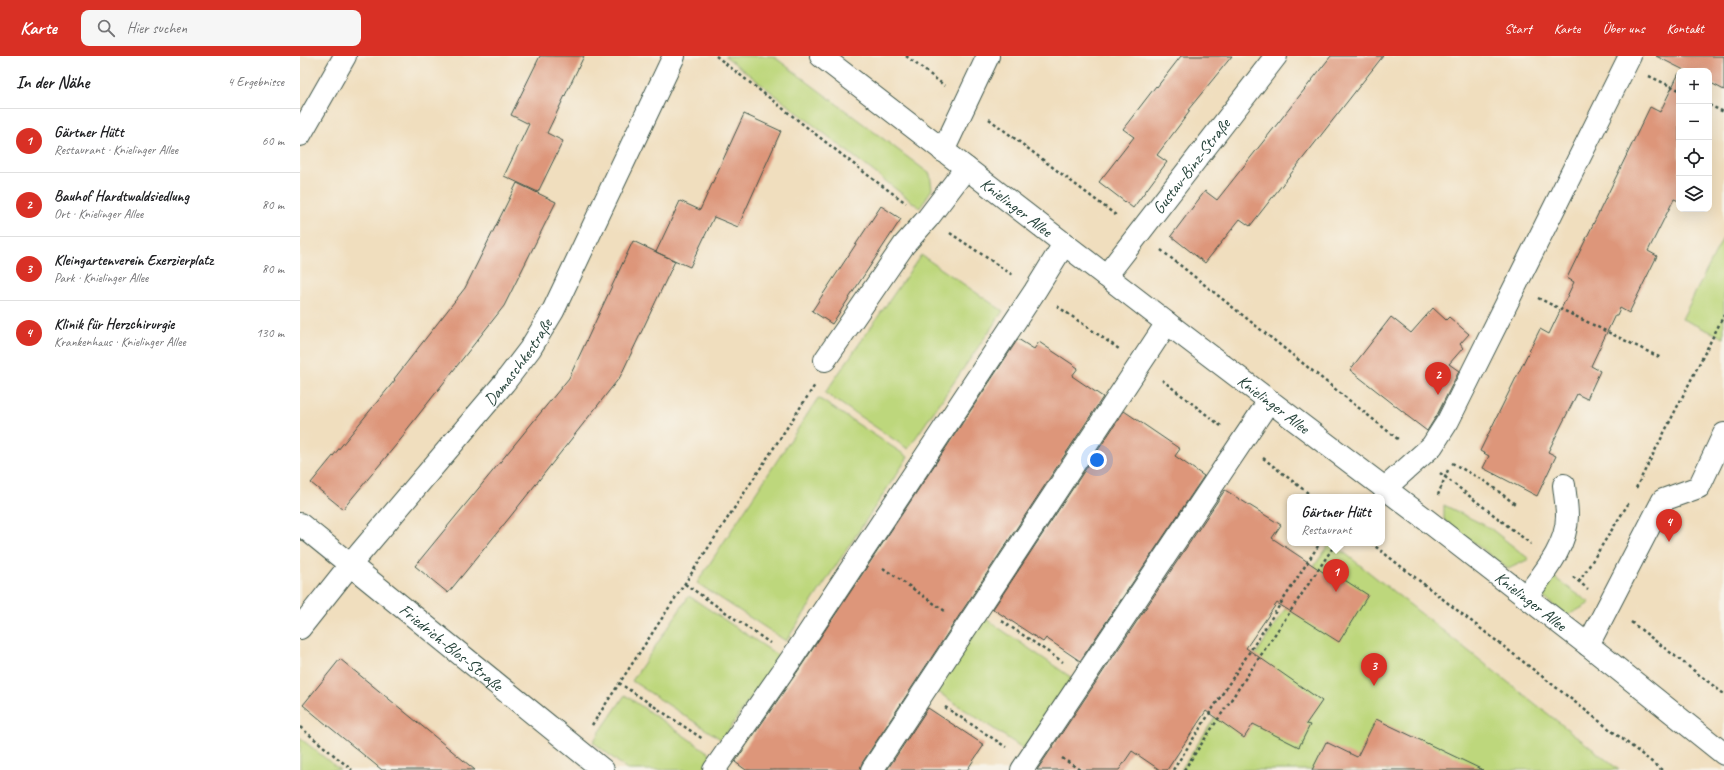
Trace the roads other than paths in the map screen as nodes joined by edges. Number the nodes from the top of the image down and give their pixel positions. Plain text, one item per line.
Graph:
1 (345, 56) edge
2 (674, 56) edge
3 (820, 56) edge
4 (988, 56) edge
5 (1276, 56) edge
6 (1630, 56) edge
7 (300, 135) edge
8 (943, 150) junction
9 (966, 168) junction
10 (1064, 244) junction
11 (1106, 276) junction
12 (1167, 323) junction
13 (825, 360) road end
14 (1269, 401) junction
15 (1724, 434) edge
16 (1564, 485) dead end
17 (1384, 489) junction
18 (300, 524) edge
19 (350, 565) junction
20 (1526, 597) junction
21 (300, 628) edge
22 (1588, 645) junction
23 (1724, 754) edge
24 (719, 762) edge
25 (1025, 765) edge
26 (603, 770) edge
27 (872, 770) edge

1 - 7 street
2 - 19 street, Damaschkestraße
3 - 8 street, Knielinger Allee
4 - 8 street
5 - 11 street, Gustav-Binz-Straße
6 - 17 street
8 - 9 street, Knielinger Allee
9 - 10 street, Knielinger Allee
9 - 13 street
10 - 11 street, Knielinger Allee
10 - 24 street
11 - 12 street, Knielinger Allee
12 - 14 street, Knielinger Allee
12 - 27 street
14 - 17 street, Knielinger Allee
14 - 25 street
15 - 22 street
16 - 20 street
17 - 20 street, Knielinger Allee
18 - 19 street, Friedrich-Blos-Straße
19 - 21 street, Damaschkestraße
19 - 26 street, Friedrich-Blos-Straße
20 - 22 street, Knielinger Allee
22 - 23 street, Knielinger Allee

